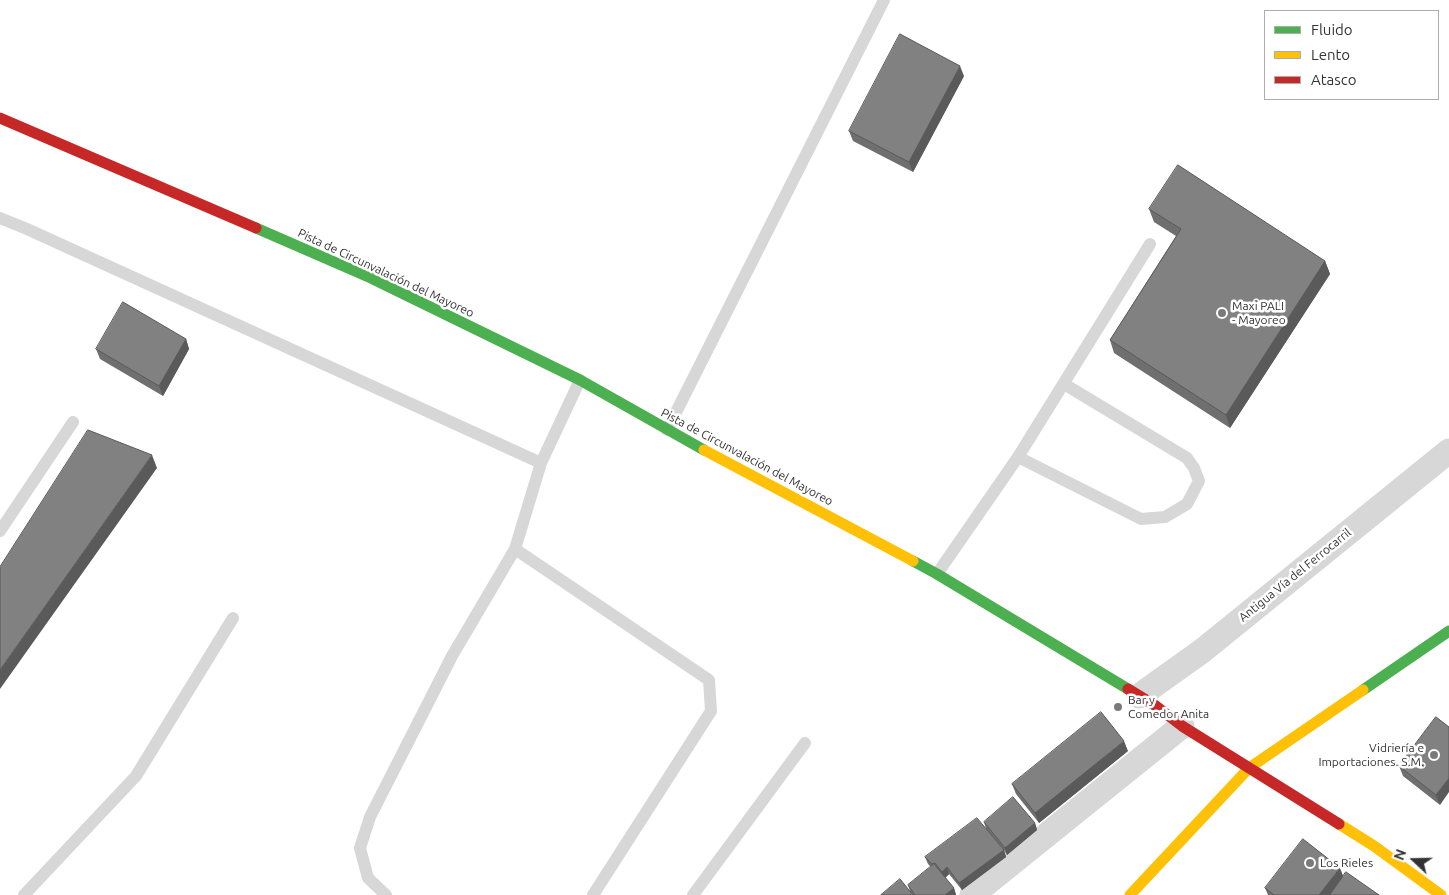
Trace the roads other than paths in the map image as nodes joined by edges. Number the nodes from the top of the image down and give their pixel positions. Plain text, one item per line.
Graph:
1 (884, 0) edge
2 (0, 118) edge
3 (0, 218) edge
4 (1150, 244) dead end
5 (580, 380) junction
6 (1064, 384) junction
7 (73, 422) dead end
8 (667, 430) junction
9 (1449, 451) edge
10 (1018, 457) junction
11 (541, 463) junction
12 (0, 531) edge
13 (515, 549) junction
14 (937, 574) junction
15 (233, 618) dead end
16 (1449, 631) edge
17 (1139, 696) junction
18 (1182, 726) junction
19 (805, 743) dead end
20 (1249, 768) junction
21 (1426, 891) edge
22 (24, 895) edge
23 (386, 895) edge
24 (593, 895) edge
25 (693, 895) edge
26 (972, 895) edge
27 (1130, 895) edge

1 - 8 lane
2 - 5 main road, Pista de Circunvalación del Mayoreo
3 - 11 lane
4 - 6 lane
5 - 8 main road, Pista de Circunvalación del Mayoreo
5 - 11 lane
6 - 10 lane
6 - 10 lane
7 - 12 lane
8 - 14 main road, Pista de Circunvalación del Mayoreo
9 - 17 street, Antigua Vía del Ferrocarril
10 - 14 lane
11 - 13 lane
13 - 23 lane
13 - 24 lane
14 - 17 main road, Pista de Circunvalación del Mayoreo
15 - 22 lane
16 - 20 main road
17 - 18 main road, Pista de Circunvalación del Mayoreo
18 - 20 main road, Pista de Circunvalación del Mayoreo
18 - 26 street
19 - 25 lane
20 - 21 main road, Pista de Circunvalación del Mayoreo
20 - 27 main road

